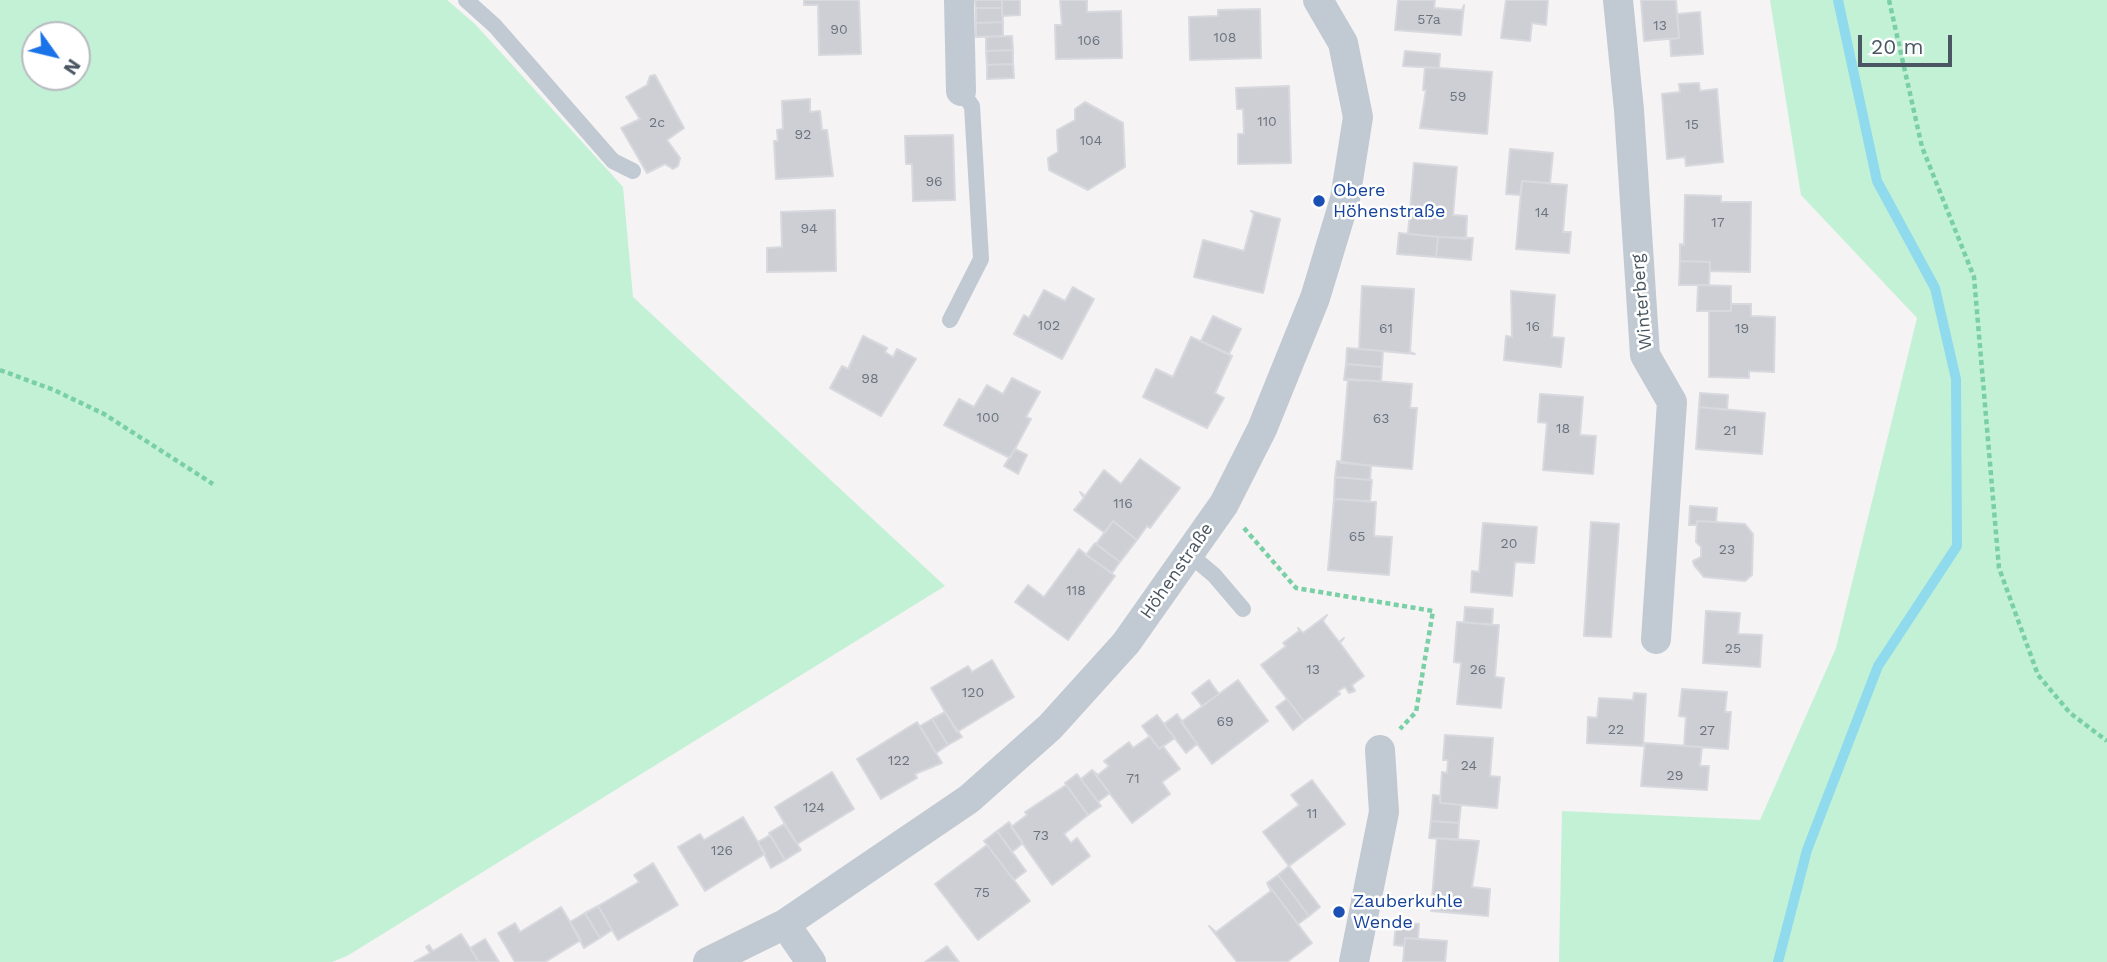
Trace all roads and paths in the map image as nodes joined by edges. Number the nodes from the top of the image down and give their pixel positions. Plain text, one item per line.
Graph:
1 (466, 0) edge
2 (959, 0) edge
3 (1318, 0) edge
4 (1618, 0) edge
5 (1889, 0) edge
6 (961, 91) joint
7 (633, 171) dead end
8 (950, 320) dead end
9 (0, 370) edge
10 (213, 484) dead end
11 (1224, 504) junction
12 (1190, 555) junction
13 (1242, 609) dead end
14 (1656, 639) dead end
15 (2107, 741) edge
16 (1380, 750) joint
17 (785, 924) junction
18 (708, 962) edge
19 (811, 962) edge
20 (1354, 962) edge

1 - 7 lane
2 - 6 street
3 - 11 street, Höhenstraße
4 - 14 street, Winterberg
5 - 15 path
6 - 8 lane
9 - 10 path
11 - 12 street, Höhenstraße
11 - 16 path
12 - 13 lane
12 - 17 street, Höhenstraße
16 - 20 street
17 - 18 street, Höhenstraße
17 - 19 street

